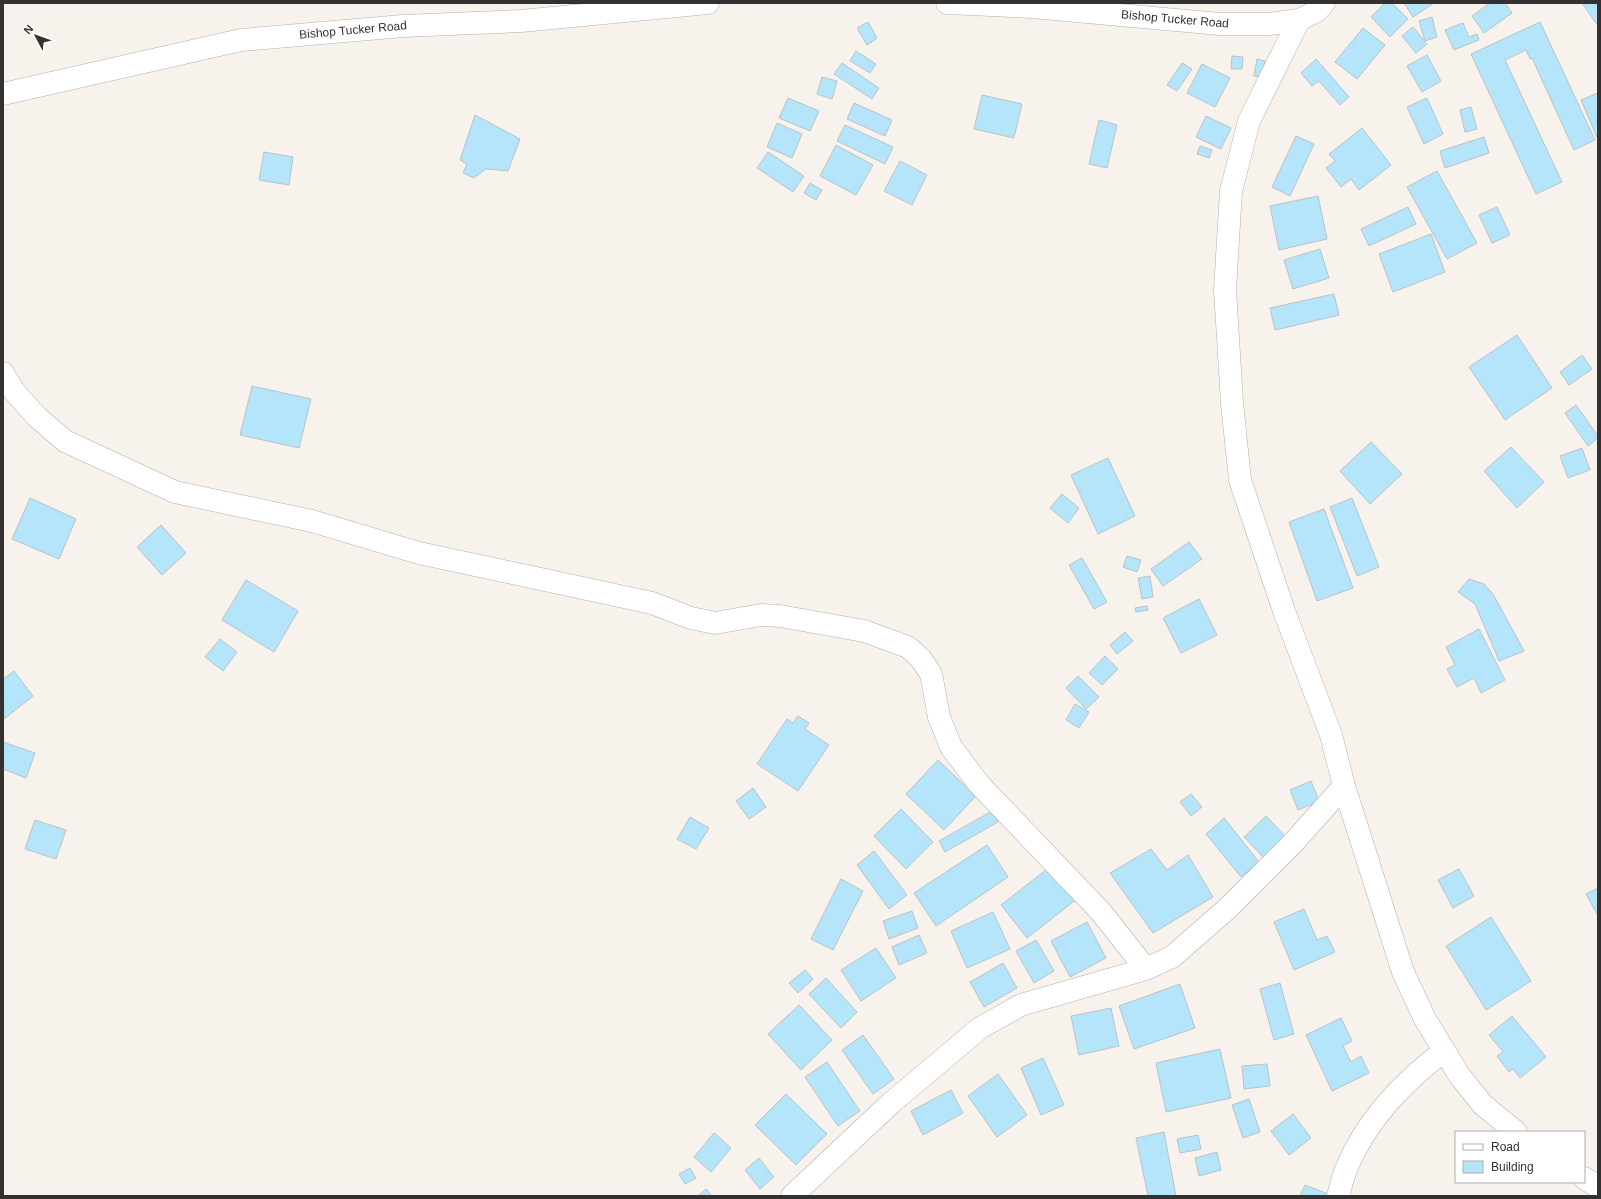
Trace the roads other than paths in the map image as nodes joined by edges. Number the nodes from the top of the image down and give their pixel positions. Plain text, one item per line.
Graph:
1 (708, 3) edge
2 (947, 3) edge
3 (1324, 3) edge
4 (1032, 5) edge
5 (1299, 20) junction
6 (3, 94) edge
7 (3, 373) edge
8 (1344, 786) junction
9 (1146, 969) junction
10 (1444, 1051) junction
11 (1515, 1131) edge
12 (1585, 1179) edge
13 (1598, 1187) edge
14 (792, 1196) edge
15 (1338, 1196) edge

1 - 6 street, Bishop Tucker Road
2 - 4 street, Bishop Tucker Road
3 - 5 street, Bishop Tucker Road
4 - 5 street, Bishop Tucker Road
5 - 8 street
7 - 9 street
8 - 9 street
8 - 10 street
9 - 14 street
10 - 11 street
10 - 15 street
12 - 13 street

